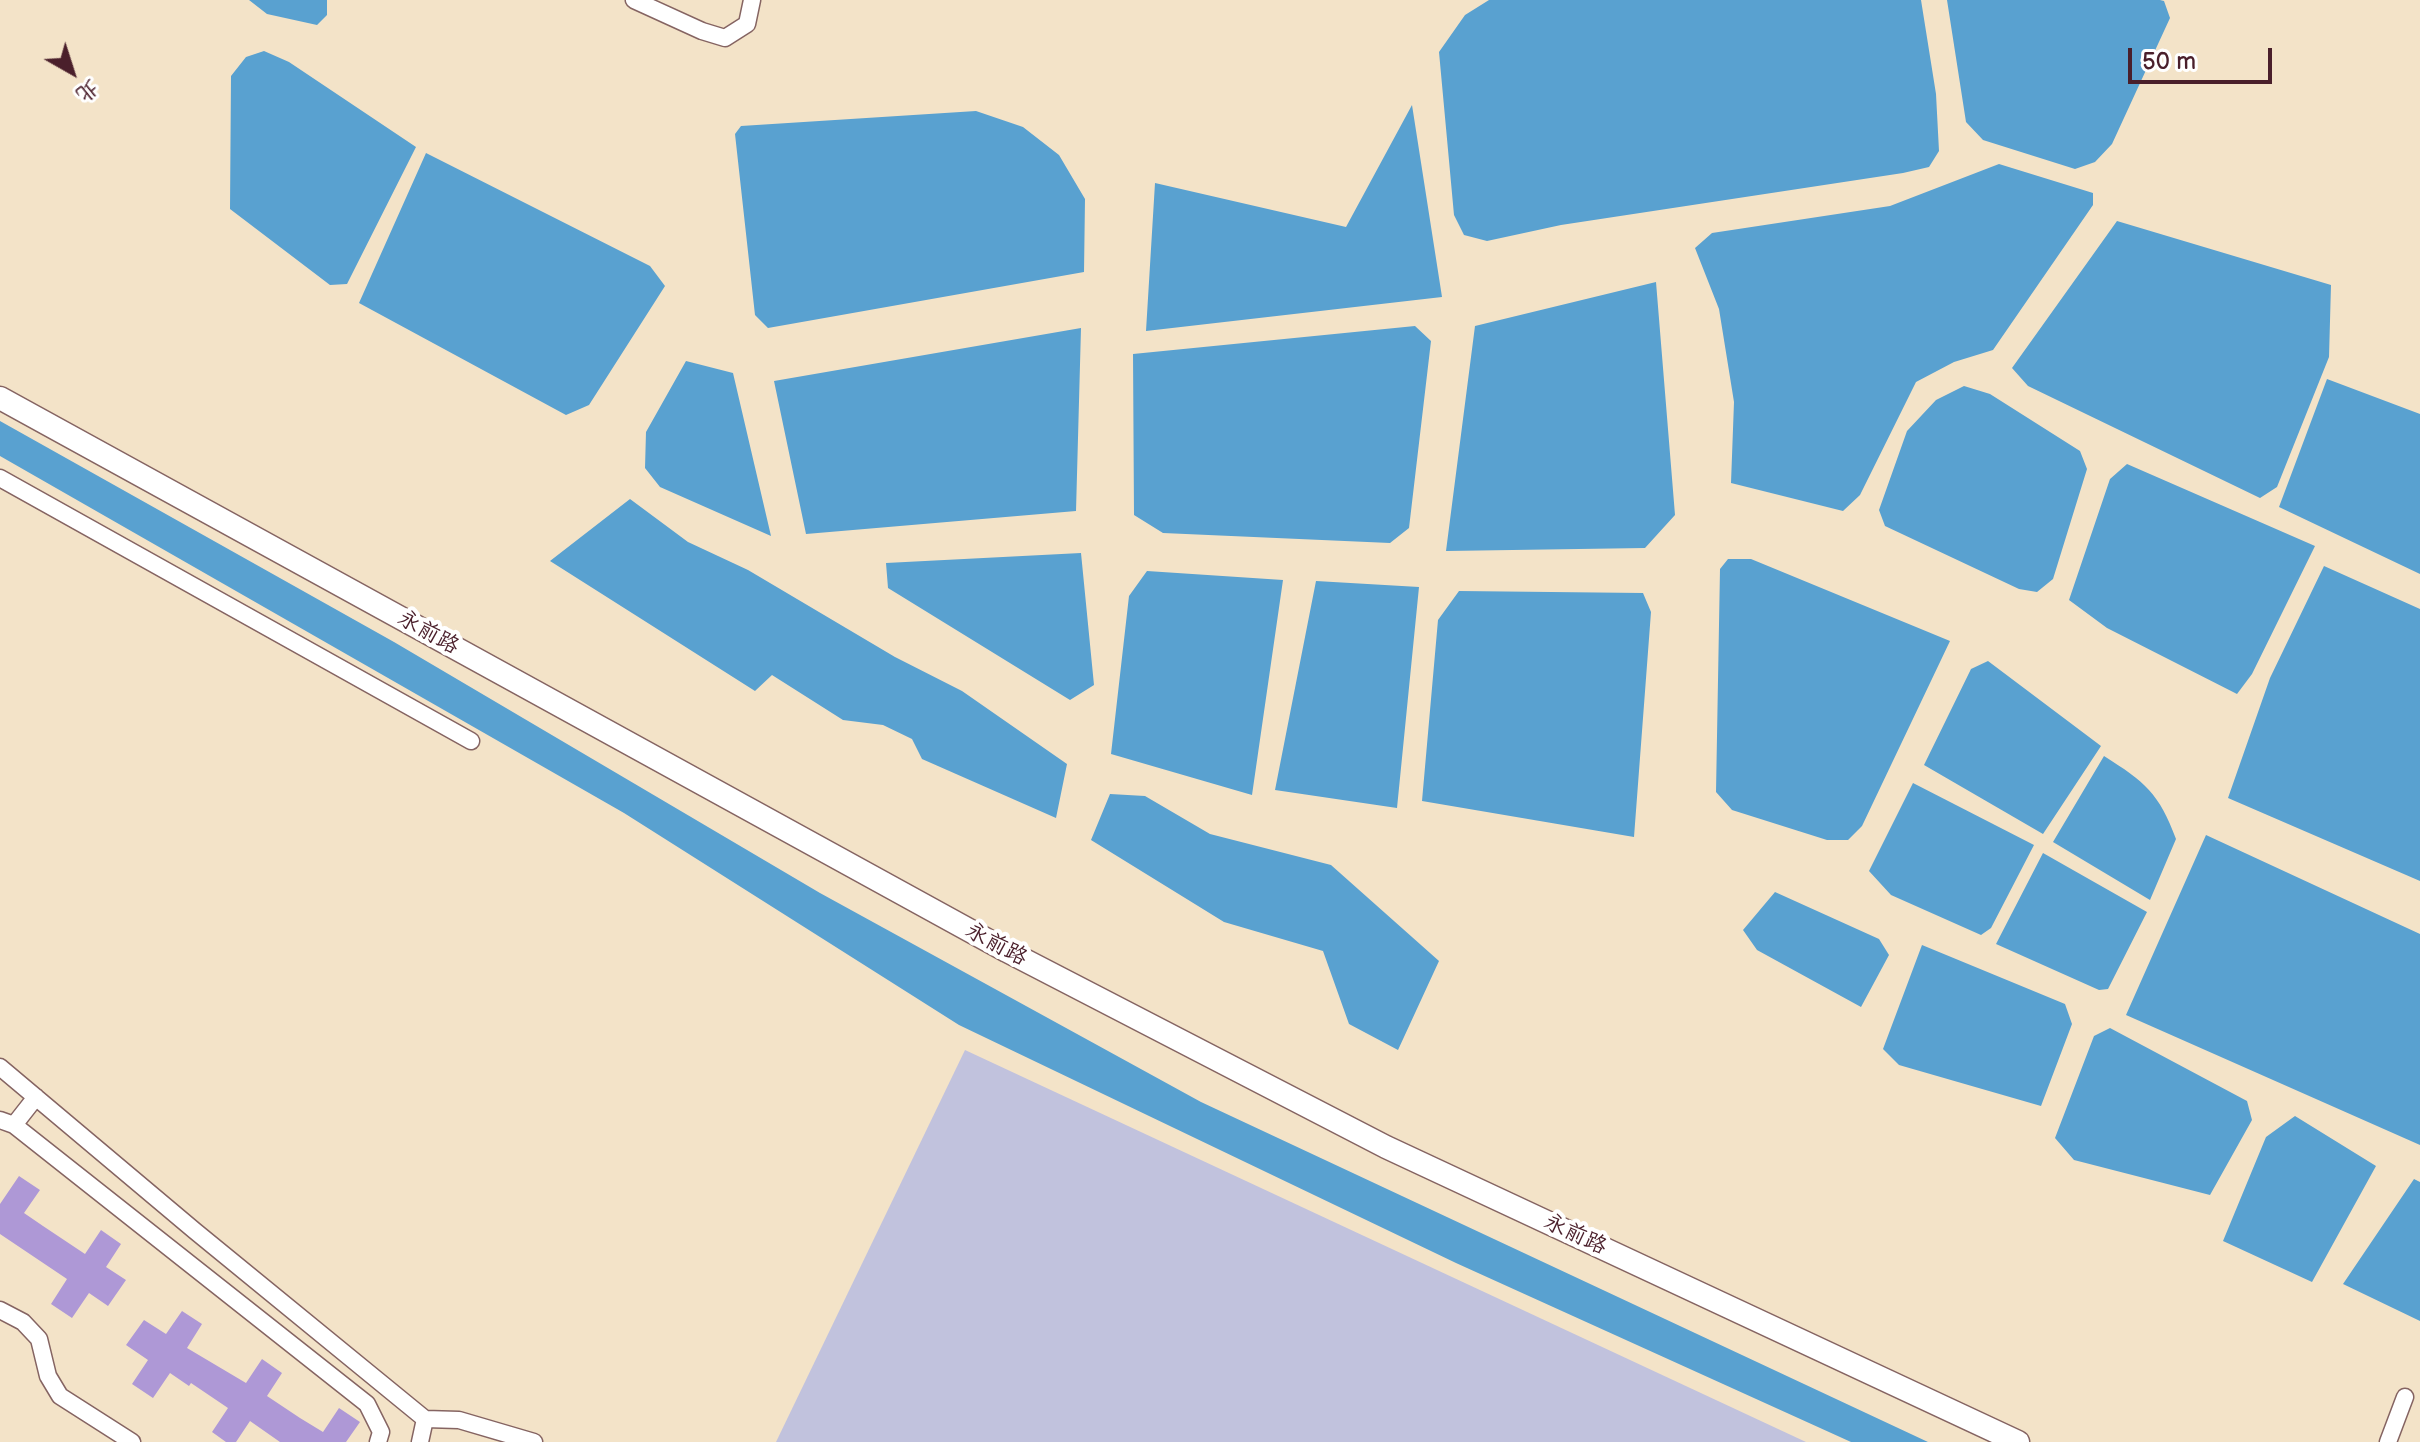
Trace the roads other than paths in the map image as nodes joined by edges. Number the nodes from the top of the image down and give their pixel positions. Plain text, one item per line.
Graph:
1 (634, 0) edge
2 (752, 0) edge
3 (0, 398) edge
4 (0, 478) edge
5 (471, 741) dead end
6 (0, 1067) edge
7 (36, 1097) junction
8 (7, 1122) edge
9 (0, 1310) edge
10 (2405, 1397) dead end
11 (425, 1419) junction
12 (132, 1442) edge
13 (378, 1442) edge
14 (420, 1442) edge
15 (534, 1442) edge
16 (2018, 1442) edge
17 (2388, 1442) edge

1 - 2 street
3 - 16 street, 永前路
4 - 5 street
6 - 7 street
7 - 8 street
7 - 11 street
8 - 13 street
9 - 12 street
10 - 17 street
11 - 14 street
11 - 15 street

